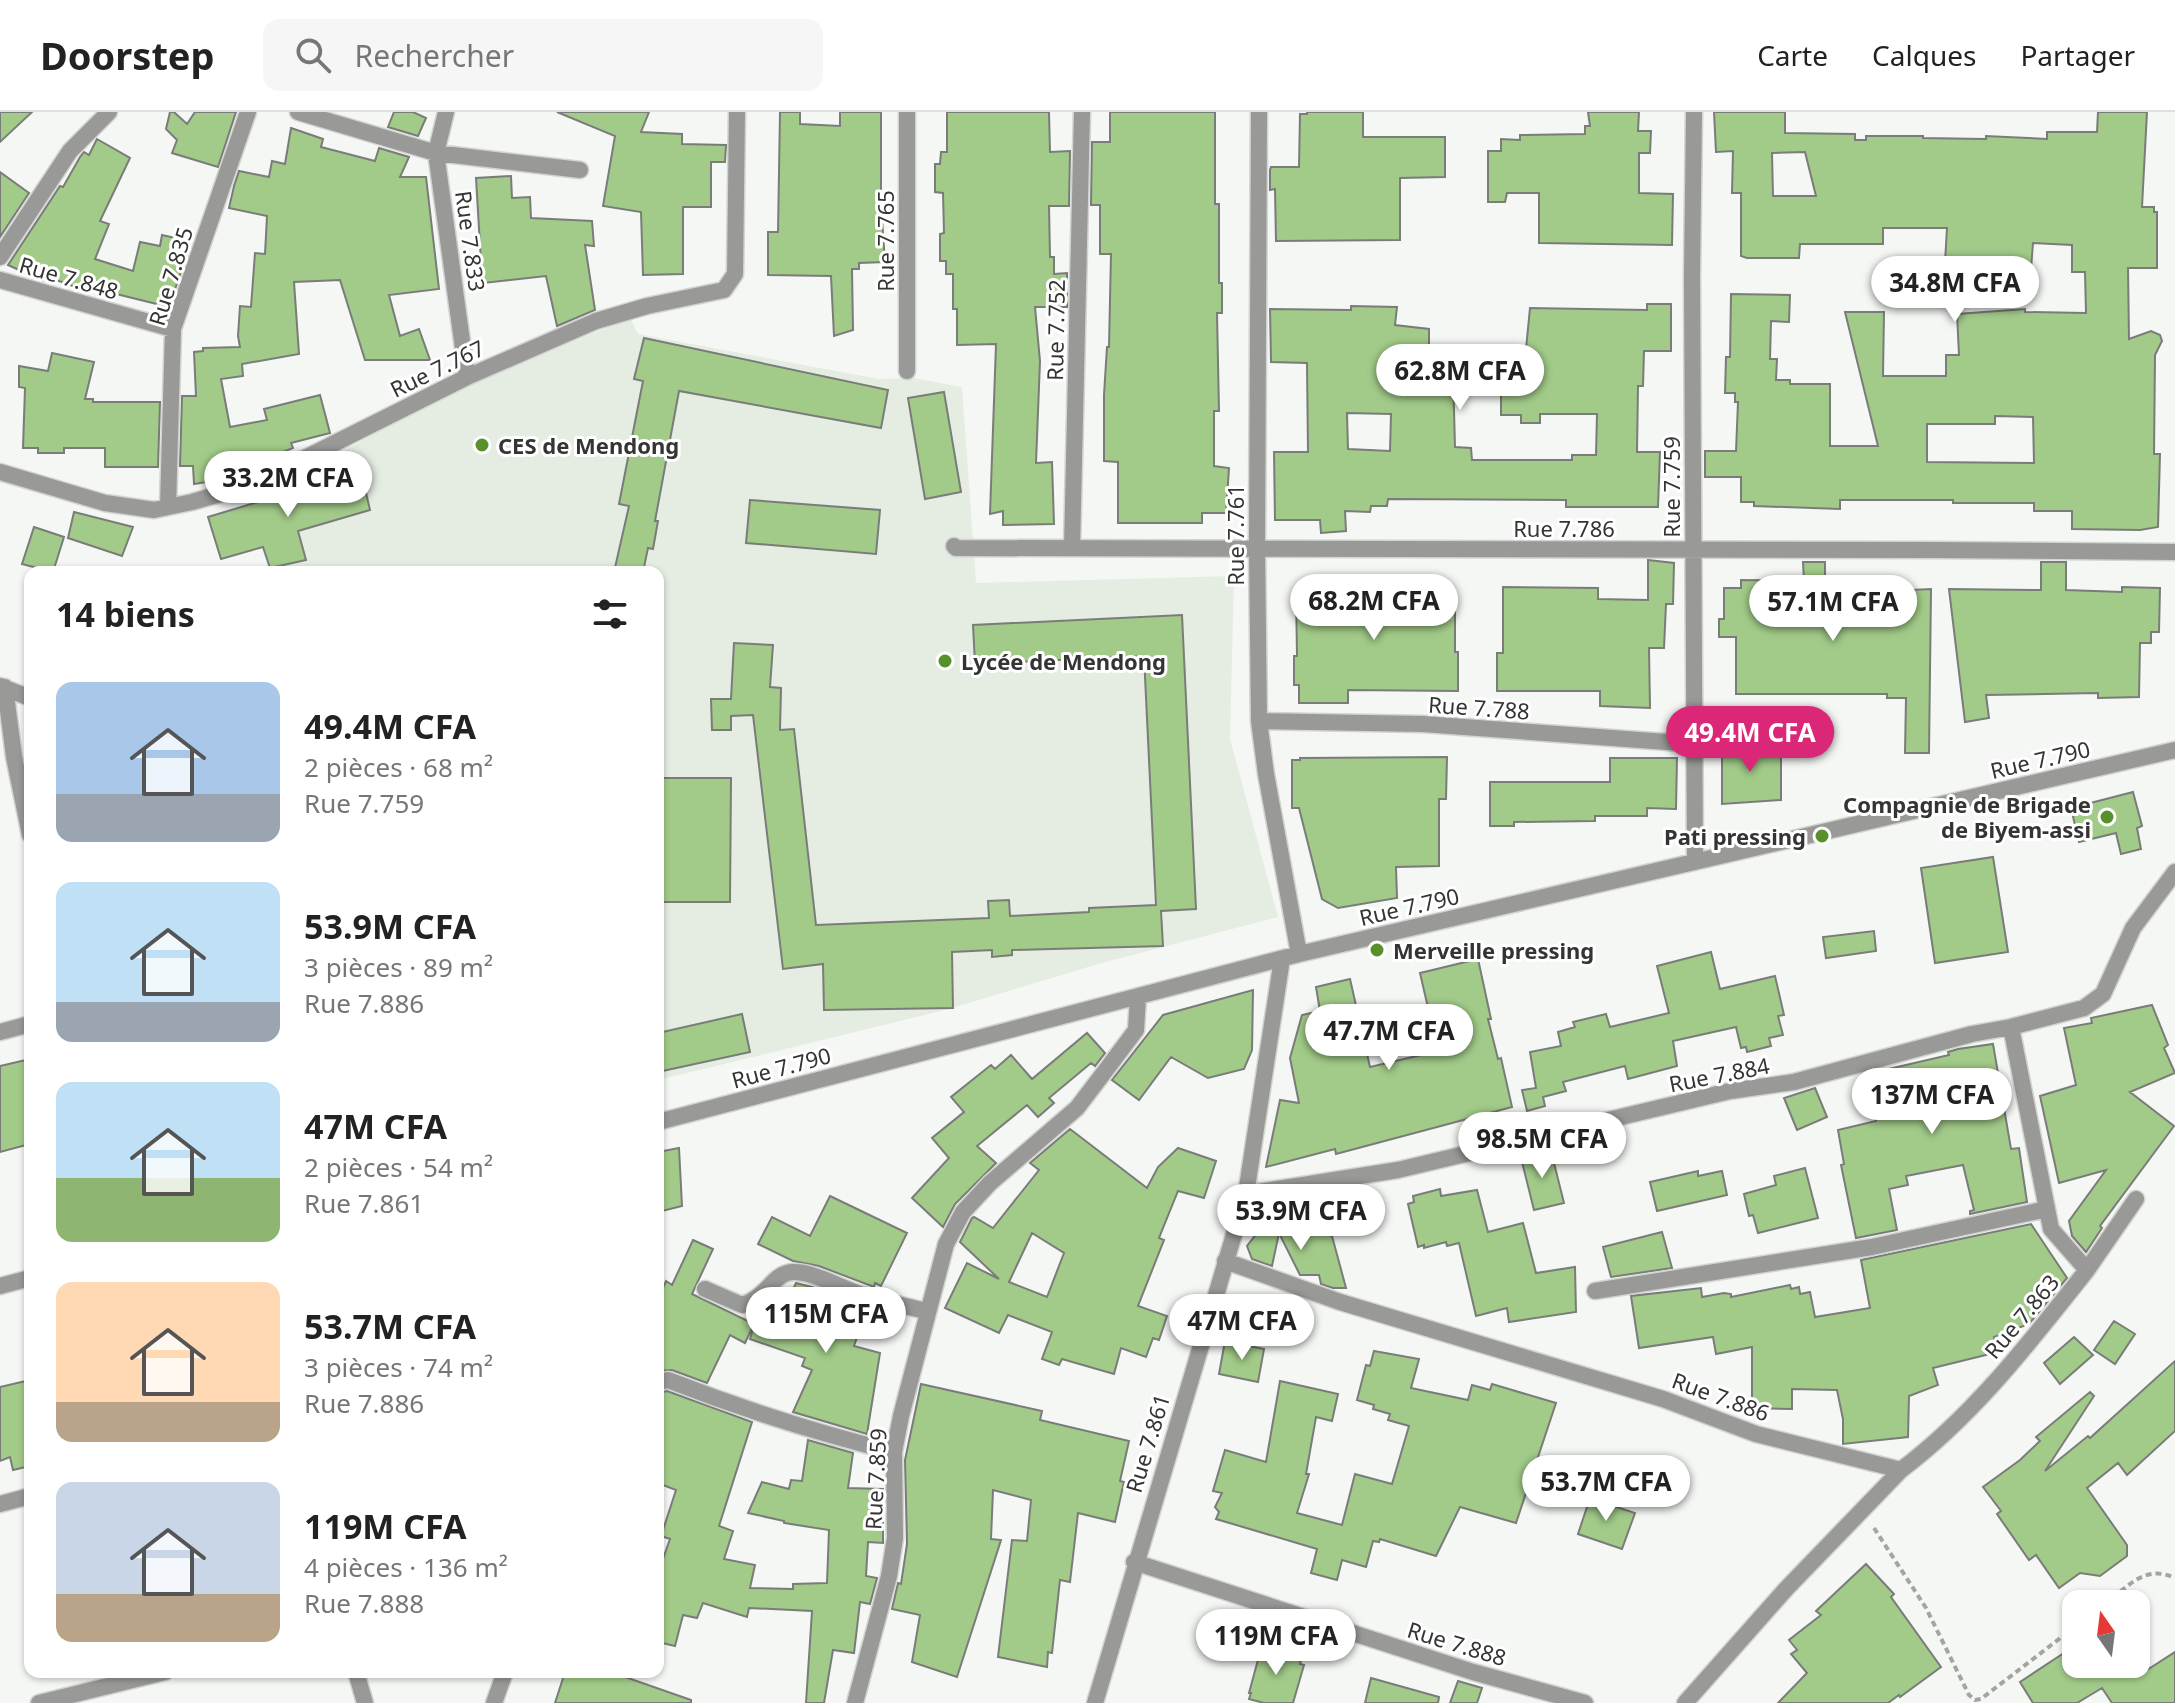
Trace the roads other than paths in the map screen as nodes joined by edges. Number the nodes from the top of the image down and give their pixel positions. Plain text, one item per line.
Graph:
1 (109, 112) edge
2 (248, 112) edge
3 (298, 112) edge
4 (446, 112) edge
5 (737, 112) edge
6 (907, 112) edge
7 (1082, 112) edge
8 (1259, 112) edge
9 (1694, 112) edge
10 (436, 153) junction
11 (580, 170) dead end
12 (0, 257) edge
13 (0, 280) edge
14 (173, 329) junction
15 (907, 371) dead end
16 (467, 377) junction
17 (0, 472) edge
18 (168, 507) junction
19 (954, 546) dead end
20 (1072, 548) junction
21 (1257, 548) junction
22 (1693, 550) junction
23 (2175, 552) edge
24 (2, 687) edge
25 (24, 696) edge
26 (1259, 721) junction
27 (1825, 731) dead end
28 (1694, 736) junction
29 (2175, 750) edge
30 (24, 806) edge
31 (1695, 862) junction
32 (2175, 872) edge
33 (1299, 954) junction
34 (1282, 959) junction
35 (1138, 997) junction
36 (24, 1026) edge
37 (2011, 1027) junction
38 (0, 1032) edge
39 (664, 1120) edge
40 (1246, 1194) junction
41 (2136, 1199) dead end
42 (2047, 1209) junction
43 (1225, 1261) junction
44 (2087, 1270) junction
45 (24, 1280) edge
46 (0, 1286) edge
47 (705, 1289) dead end
48 (1595, 1291) dead end
49 (926, 1311) junction
50 (664, 1381) edge
51 (894, 1452) junction
52 (1901, 1470) junction
53 (24, 1498) edge
54 (0, 1504) edge
55 (1134, 1562) junction
56 (141, 1678) edge
57 (358, 1678) edge
58 (503, 1678) edge
59 (39, 1703) edge
60 (365, 1703) edge
61 (494, 1703) edge
62 (855, 1703) edge
63 (1095, 1703) edge
64 (1585, 1703) edge
65 (1685, 1703) edge

1 - 12 street
2 - 14 street, Rue 7.835
3 - 10 street
4 - 10 street, Rue 7.833
5 - 16 street, Rue 7.767
6 - 15 street, Rue 7.765
7 - 20 street, Rue 7.752
8 - 21 street, Rue 7.761
9 - 22 street, Rue 7.759
10 - 11 street
10 - 16 street, Rue 7.833
13 - 14 street, Rue 7.848
14 - 18 street, Rue 7.835
16 - 18 street, Rue 7.767
17 - 18 street, Rue 7.767
19 - 20 street, Rue 7.786
20 - 21 street, Rue 7.786
21 - 22 street, Rue 7.786
21 - 26 street, Rue 7.761
22 - 23 street, Rue 7.786
22 - 28 street, Rue 7.759
24 - 25 street
24 - 30 street
26 - 28 street, Rue 7.788
26 - 33 street, Rue 7.761
27 - 28 street, Rue 7.788
28 - 31 street, Rue 7.759
29 - 31 street, Rue 7.790
31 - 33 street, Rue 7.790
32 - 37 street
33 - 34 street, Rue 7.790
34 - 35 street, Rue 7.790
34 - 40 street, Rue 7.861
35 - 39 street, Rue 7.790
35 - 49 street, Rue 7.859
36 - 38 street
37 - 40 street, Rue 7.884
37 - 42 street, Rue 7.863
40 - 43 street, Rue 7.861
41 - 44 street
42 - 44 street, Rue 7.863
42 - 48 street
43 - 52 street, Rue 7.886
43 - 55 street, Rue 7.861
44 - 52 street, Rue 7.863
45 - 46 street
47 - 49 street
49 - 51 street, Rue 7.859
50 - 51 street
51 - 62 street, Rue 7.859
52 - 65 street
53 - 54 street
55 - 63 street, Rue 7.861
55 - 64 street, Rue 7.888
56 - 59 street
57 - 60 street
58 - 61 street

